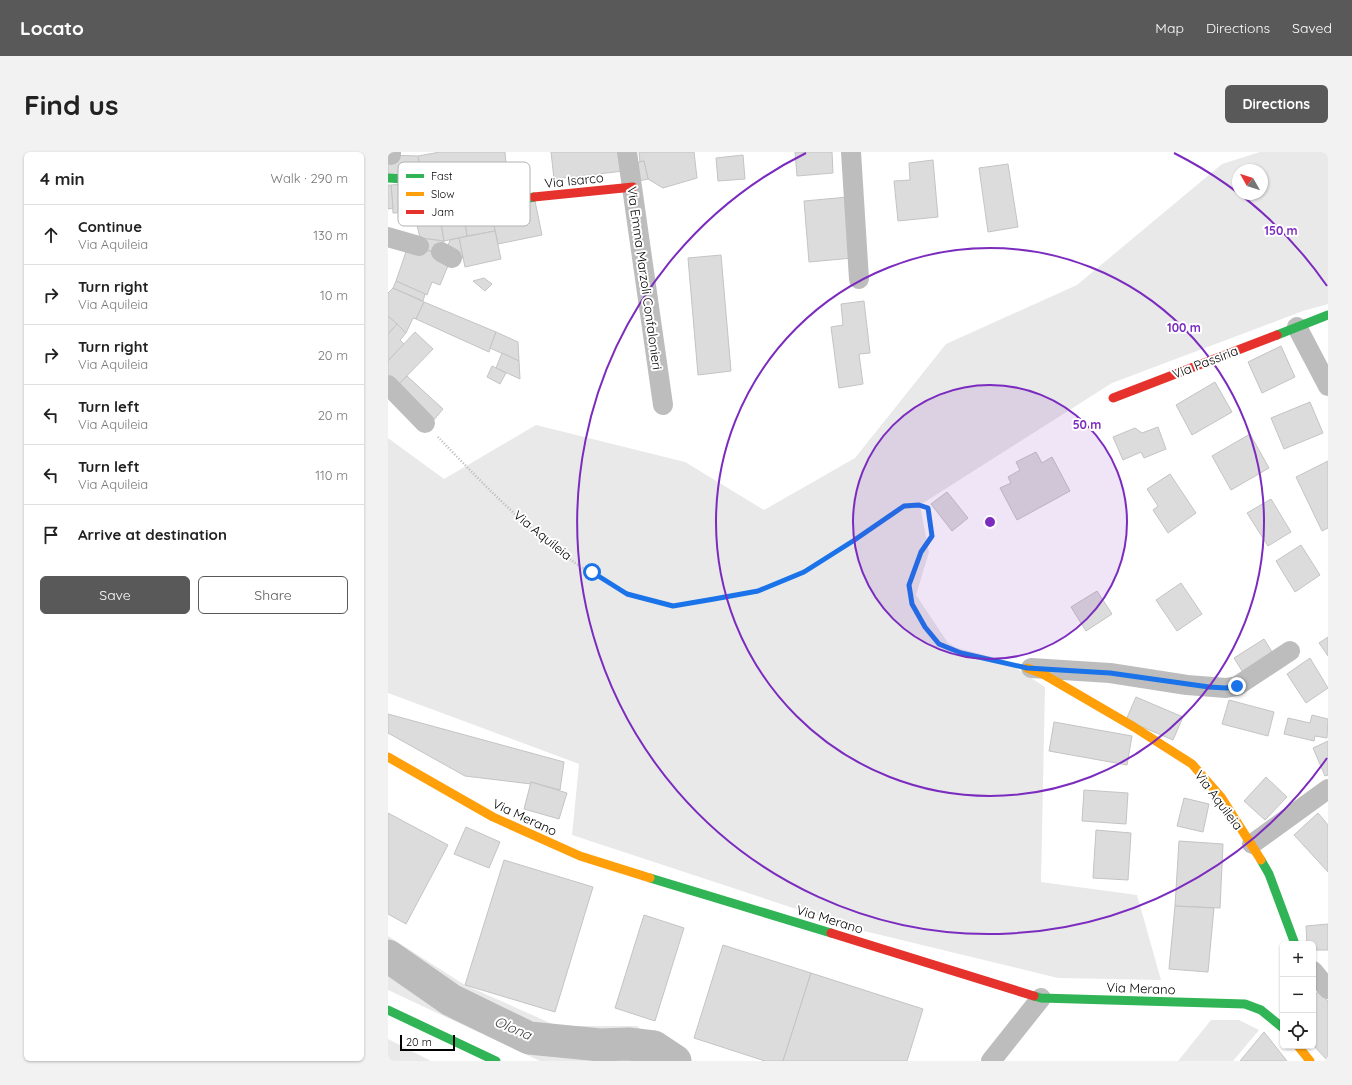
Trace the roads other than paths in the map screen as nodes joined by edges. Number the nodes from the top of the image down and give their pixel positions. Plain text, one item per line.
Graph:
1 (627, 152) edge
2 (851, 152) edge
3 (633, 187) junction
4 (530, 199) edge
5 (388, 237) edge
6 (419, 246) dead end
7 (859, 279) dead end
8 (1328, 315) edge
9 (1297, 326) junction
10 (388, 385) edge
11 (1328, 386) edge
12 (1113, 398) dead end
13 (663, 405) dead end
14 (425, 423) road end
15 (1290, 651) dead end
16 (1027, 668) joint
17 (388, 757) edge
18 (1328, 789) edge
19 (1252, 844) junction
20 (1294, 941) edge
21 (1316, 974) edge
22 (1328, 988) edge
23 (1041, 998) junction
24 (388, 1010) edge
25 (1280, 1026) edge
26 (1300, 1049) edge
27 (496, 1061) edge
28 (991, 1061) edge
29 (1310, 1061) edge

1 - 3 street, Via Emma Marzoli Confalonieri
2 - 7 street
3 - 4 street, Via Isarco
3 - 13 street, Via Emma Marzoli Confalonieri
5 - 6 street
8 - 9 street, Via Passiria
9 - 11 street
9 - 12 street, Via Passiria
10 - 14 street
15 - 16 street
16 - 19 street, Via Aquileia
17 - 23 street, Via Merano
18 - 19 street
19 - 20 street, Via Aquileia
21 - 22 street
23 - 25 street, Via Merano
23 - 28 street
24 - 27 street
26 - 29 street

